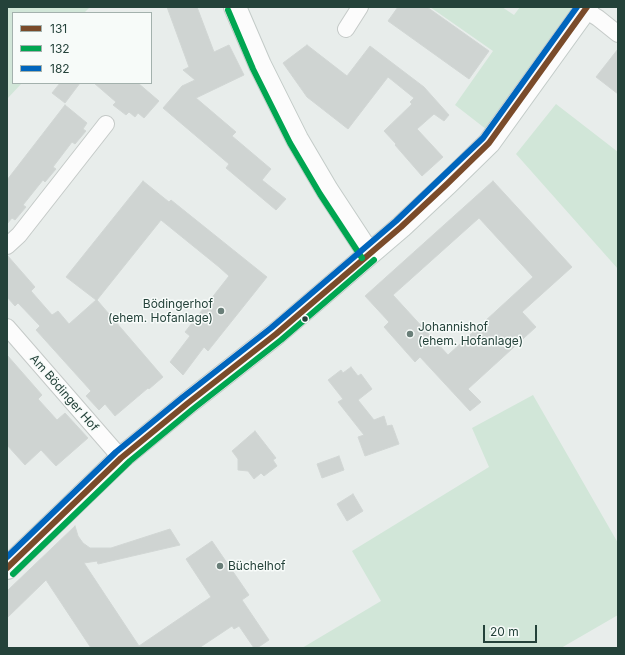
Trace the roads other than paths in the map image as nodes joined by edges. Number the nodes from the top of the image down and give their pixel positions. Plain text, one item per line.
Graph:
1 (235, 7) edge
2 (360, 7) edge
3 (586, 8) edge
4 (346, 29) dead end
5 (618, 34) edge
6 (106, 124) dead end
7 (7, 246) edge
8 (369, 254) junction
9 (7, 327) edge
10 (121, 458) junction
11 (7, 568) edge

1 - 8 main road
2 - 4 street
3 - 5 street
3 - 8 main road
6 - 7 street
8 - 10 main road
9 - 10 street, Am Bödinger Hof
10 - 11 main road

